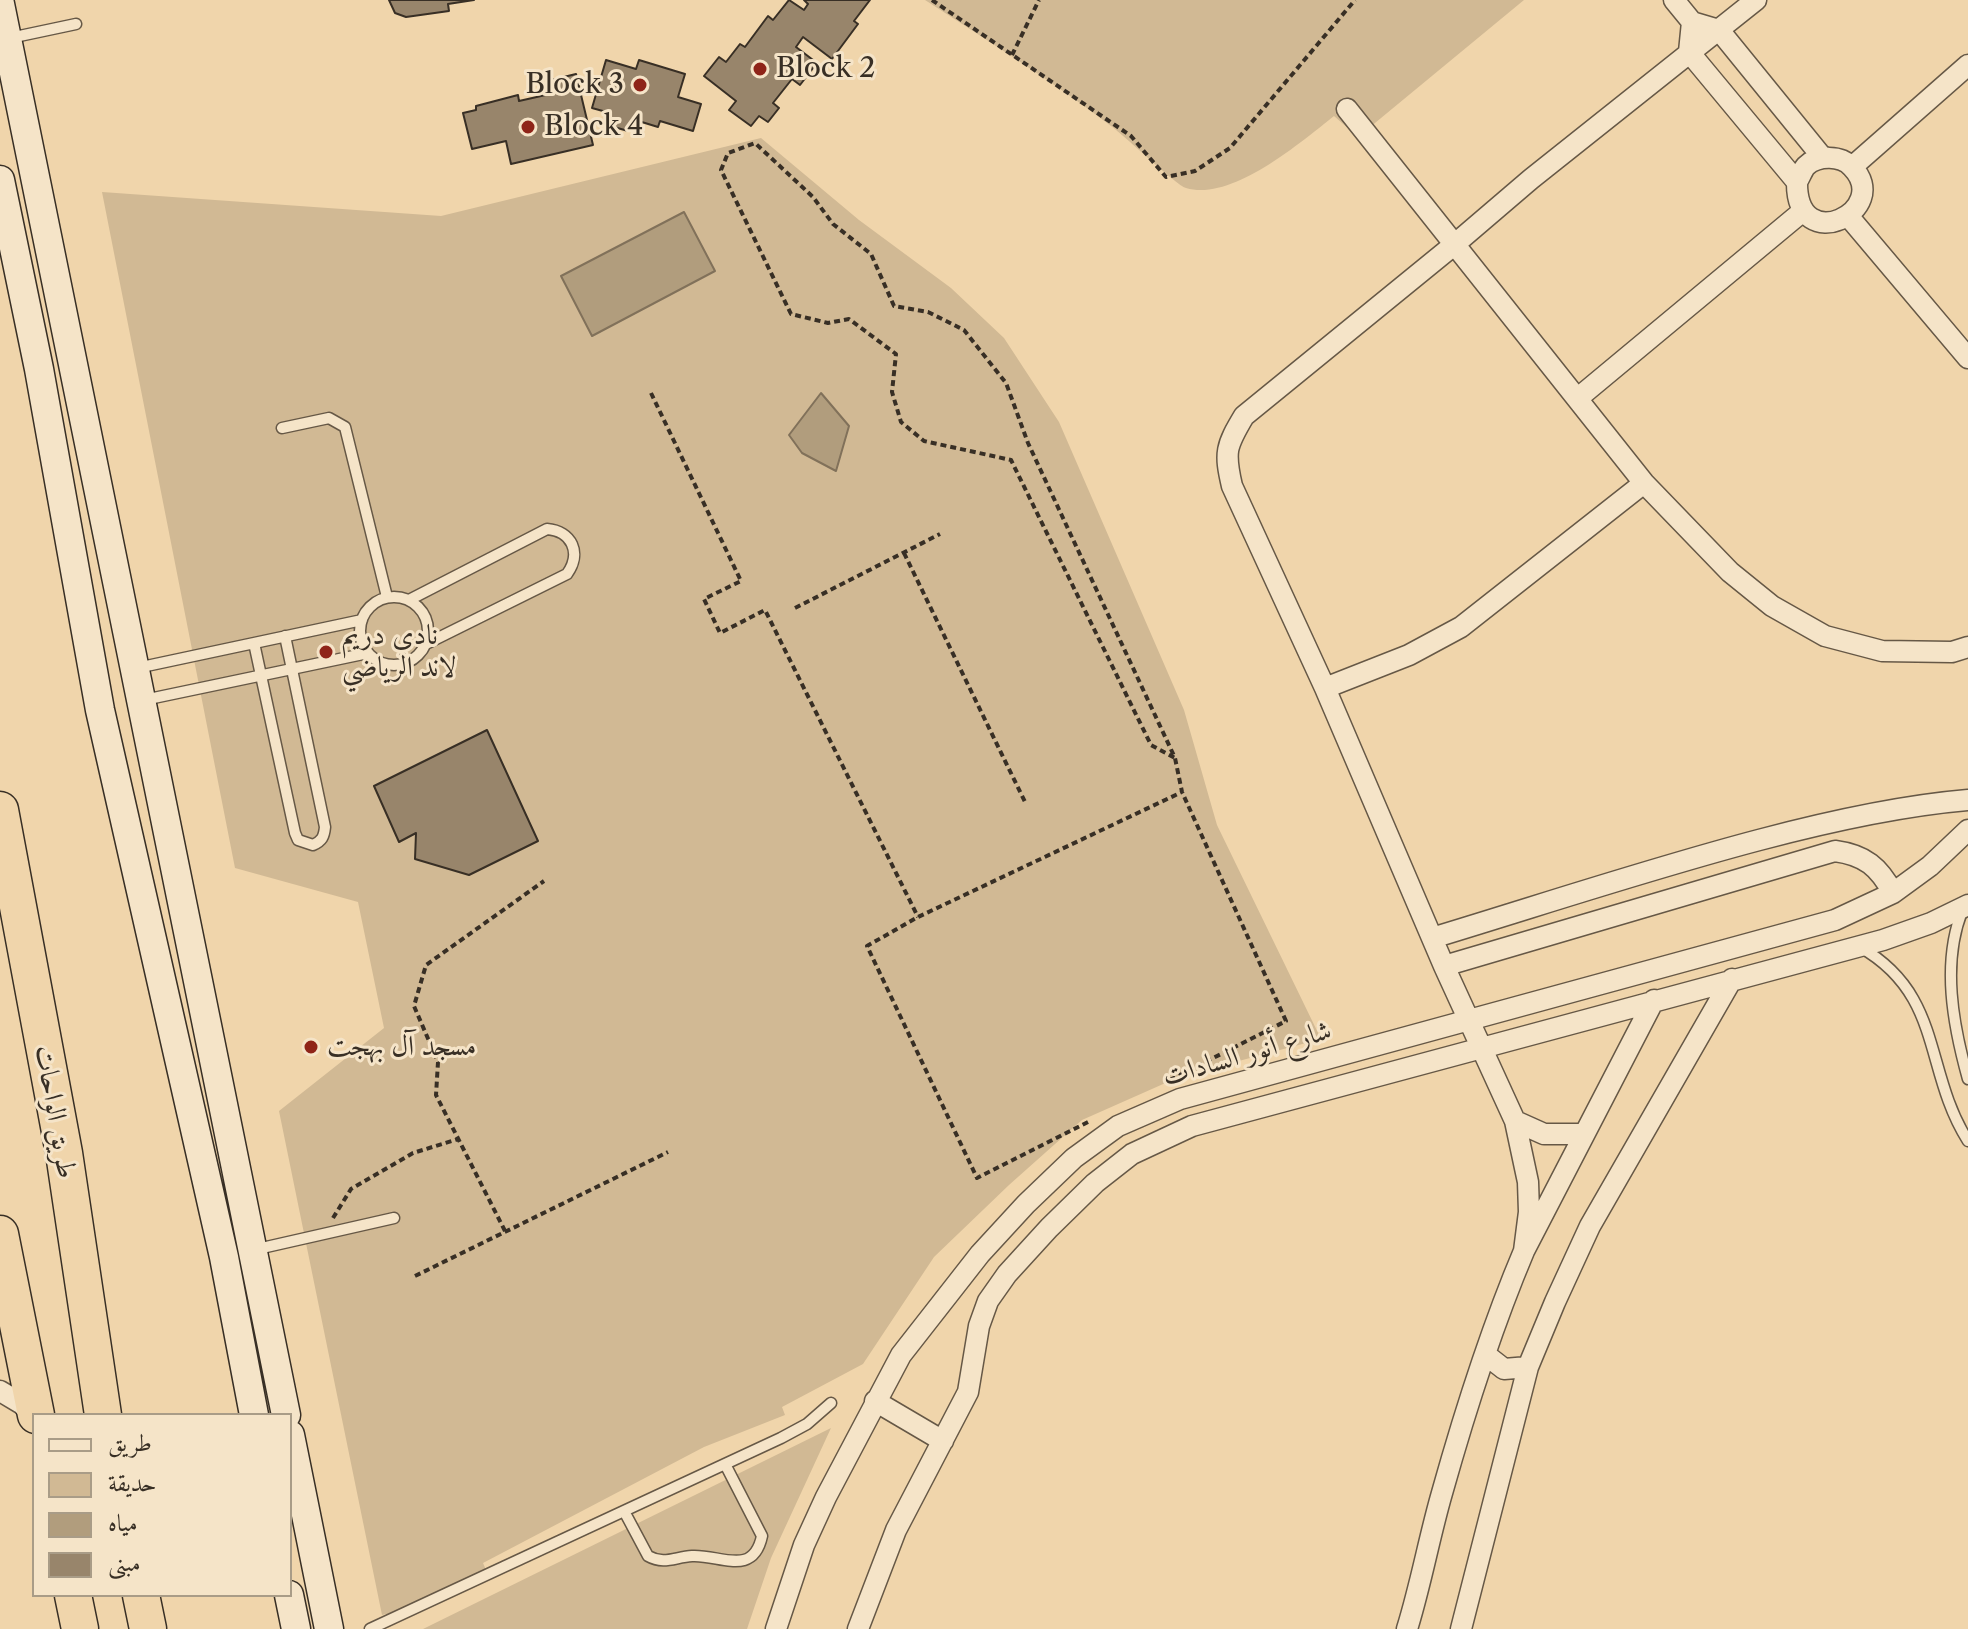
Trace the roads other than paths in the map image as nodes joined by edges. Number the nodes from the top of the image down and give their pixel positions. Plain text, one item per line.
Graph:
1 (1674, 0) edge
2 (1756, 0) edge
3 (0, 4) edge
4 (1692, 22) junction
5 (76, 24) dead end
6 (1719, 30) junction
7 (4, 39) edge
8 (1689, 52) junction
9 (1968, 65) edge
10 (1347, 109) dead end
11 (1823, 158) junction
12 (1852, 167) junction
13 (0, 180) edge
14 (1797, 182) junction
15 (1803, 211) junction
16 (1849, 217) junction
17 (1455, 244) junction
18 (1968, 358) edge
19 (1578, 398) junction
20 (282, 428) dead end
21 (1644, 483) junction
22 (387, 597) junction
23 (409, 600) junction
24 (362, 620) junction
25 (285, 636) junction
26 (254, 643) junction
27 (426, 644) junction
28 (1968, 647) edge
29 (368, 653) junction
30 (136, 669) junction
31 (292, 669) junction
32 (261, 676) junction
33 (94, 679) junction
34 (1325, 688) junction
35 (142, 700) junction
36 (100, 710) junction
37 (1968, 800) edge
38 (0, 810) edge
39 (1828, 824) junction
40 (1968, 830) edge
41 (1835, 851) junction
42 (1893, 893) junction
43 (1966, 906) edge
44 (1432, 938) junction
45 (1859, 946) junction
46 (1444, 966) junction
47 (1732, 979) junction
48 (1654, 1000) junction
49 (1469, 1021) junction
50 (1482, 1050) junction
51 (1968, 1079) edge
52 (1515, 1121) junction
53 (1584, 1134) junction
54 (1968, 1141) edge
55 (394, 1218) dead end
56 (0, 1234) edge
57 (253, 1250) junction
58 (1524, 1251) junction
59 (224, 1257) junction
60 (5, 1286) edge
61 (1486, 1355) junction
62 (1528, 1367) junction
63 (0, 1391) edge
64 (875, 1401) junction
65 (831, 1403) dead end
66 (32, 1413) edge
67 (34, 1413) edge
68 (103, 1413) edge
69 (254, 1413) edge
70 (286, 1413) edge
71 (943, 1441) junction
72 (292, 1445) edge
73 (725, 1464) junction
74 (624, 1511) junction
75 (73, 1597) edge
76 (141, 1597) edge
77 (289, 1597) edge
78 (80, 1629) edge
79 (148, 1629) edge
80 (296, 1629) edge
81 (329, 1629) edge
82 (370, 1629) edge
83 (776, 1629) edge
84 (858, 1629) edge
85 (1407, 1629) edge
86 (1461, 1629) edge

1 - 4 street
2 - 6 street
3 - 7 street
4 - 6 street
4 - 8 street
5 - 7 lane
6 - 8 street
6 - 11 street
7 - 30 street
8 - 14 street
8 - 17 street
9 - 12 street
10 - 17 street
11 - 12 street
11 - 14 street
12 - 16 street
13 - 33 street
14 - 15 street
15 - 16 street
15 - 19 street
16 - 18 street
17 - 19 street
17 - 34 street
19 - 21 street
20 - 22 lane
21 - 28 street
21 - 34 street
22 - 23 lane
22 - 24 lane
23 - 27 lane
23 - 27 lane
24 - 25 lane
24 - 29 lane
25 - 26 lane
25 - 31 lane
26 - 30 lane
26 - 32 lane
27 - 29 lane
29 - 31 lane
30 - 33 street
30 - 35 street
31 - 32 lane
31 - 32 lane
32 - 35 lane
33 - 36 street
34 - 44 street
35 - 36 street
35 - 57 street
36 - 59 street
37 - 39 street
38 - 68 highway, طريق الواحات
39 - 41 street
39 - 44 street
40 - 42 street, شارع أنور السادات
41 - 42 street
41 - 46 street
42 - 49 street, شارع أنور السادات
43 - 45 street, شارع أنور السادات
43 - 51 lane
44 - 46 street
45 - 47 street, شارع أنور السادات
45 - 54 lane
46 - 49 street
47 - 48 street, شارع أنور السادات
47 - 62 street
48 - 50 street, شارع أنور السادات
48 - 53 street
49 - 50 street
49 - 64 street, شارع أنور السادات
50 - 52 street
50 - 71 street, شارع أنور السادات
52 - 53 street
52 - 58 street
53 - 58 street
55 - 57 lane
56 - 60 highway
57 - 59 lane
57 - 70 street
58 - 61 street
59 - 69 street
60 - 67 highway
61 - 62 street
61 - 85 street
62 - 86 street
63 - 66 street
64 - 71 street
64 - 83 street, شارع أنور السادات
65 - 73 lane
71 - 84 street, شارع أنور السادات
72 - 81 street
73 - 74 lane
73 - 74 lane
74 - 82 lane
75 - 78 highway
76 - 79 highway
77 - 80 street

